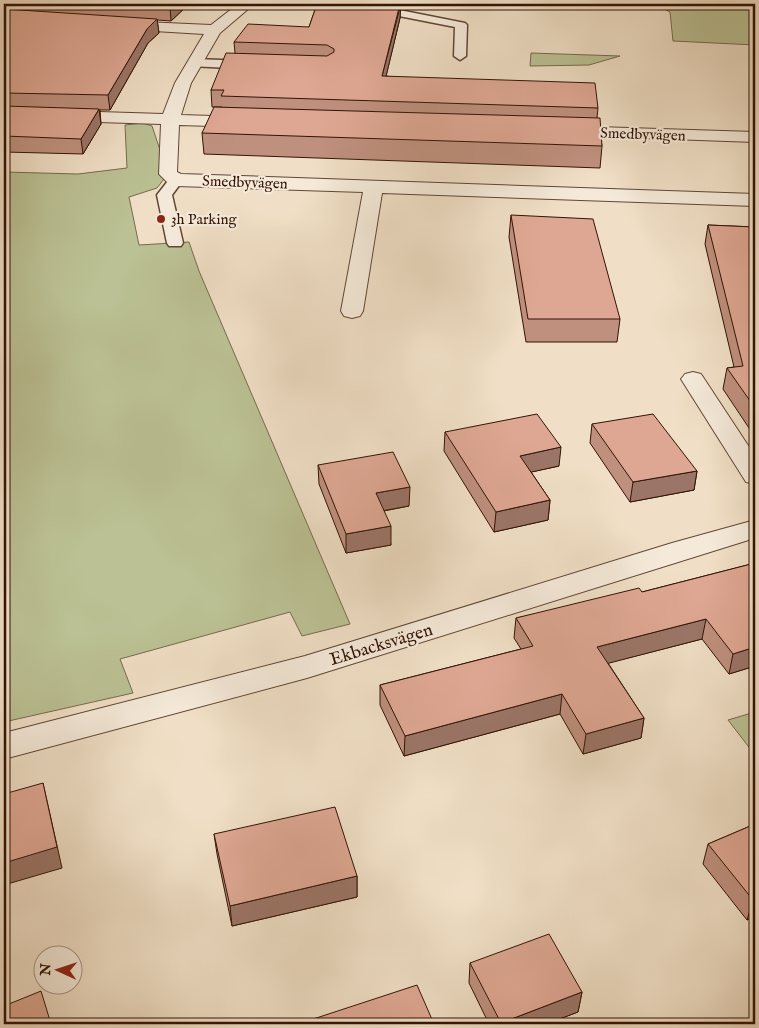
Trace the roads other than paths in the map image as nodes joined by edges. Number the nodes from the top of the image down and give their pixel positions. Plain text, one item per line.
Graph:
1 (247, 4) edge
2 (353, 4) edge
3 (109, 24) edge
4 (214, 30) junction
5 (460, 56) dead end
6 (194, 63) junction
7 (261, 65) edge
8 (4, 114) edge
9 (170, 120) junction
10 (260, 123) edge
11 (550, 131) edge
12 (755, 137) edge
13 (176, 180) junction
14 (373, 187) junction
15 (755, 200) edge
16 (175, 243) dead end
17 (352, 311) dead end
18 (693, 380) dead end
19 (755, 476) edge
20 (755, 529) edge
21 (4, 746) edge

1 - 4 street
2 - 5 lane
3 - 4 street
4 - 6 street
6 - 7 lane
6 - 9 street
8 - 9 street
9 - 10 street
9 - 13 street
11 - 12 street, Smedbyvägen
13 - 14 street, Smedbyvägen
13 - 16 lane
14 - 15 street, Smedbyvägen
14 - 17 street
18 - 19 street
20 - 21 street, Ekbacksvägen

